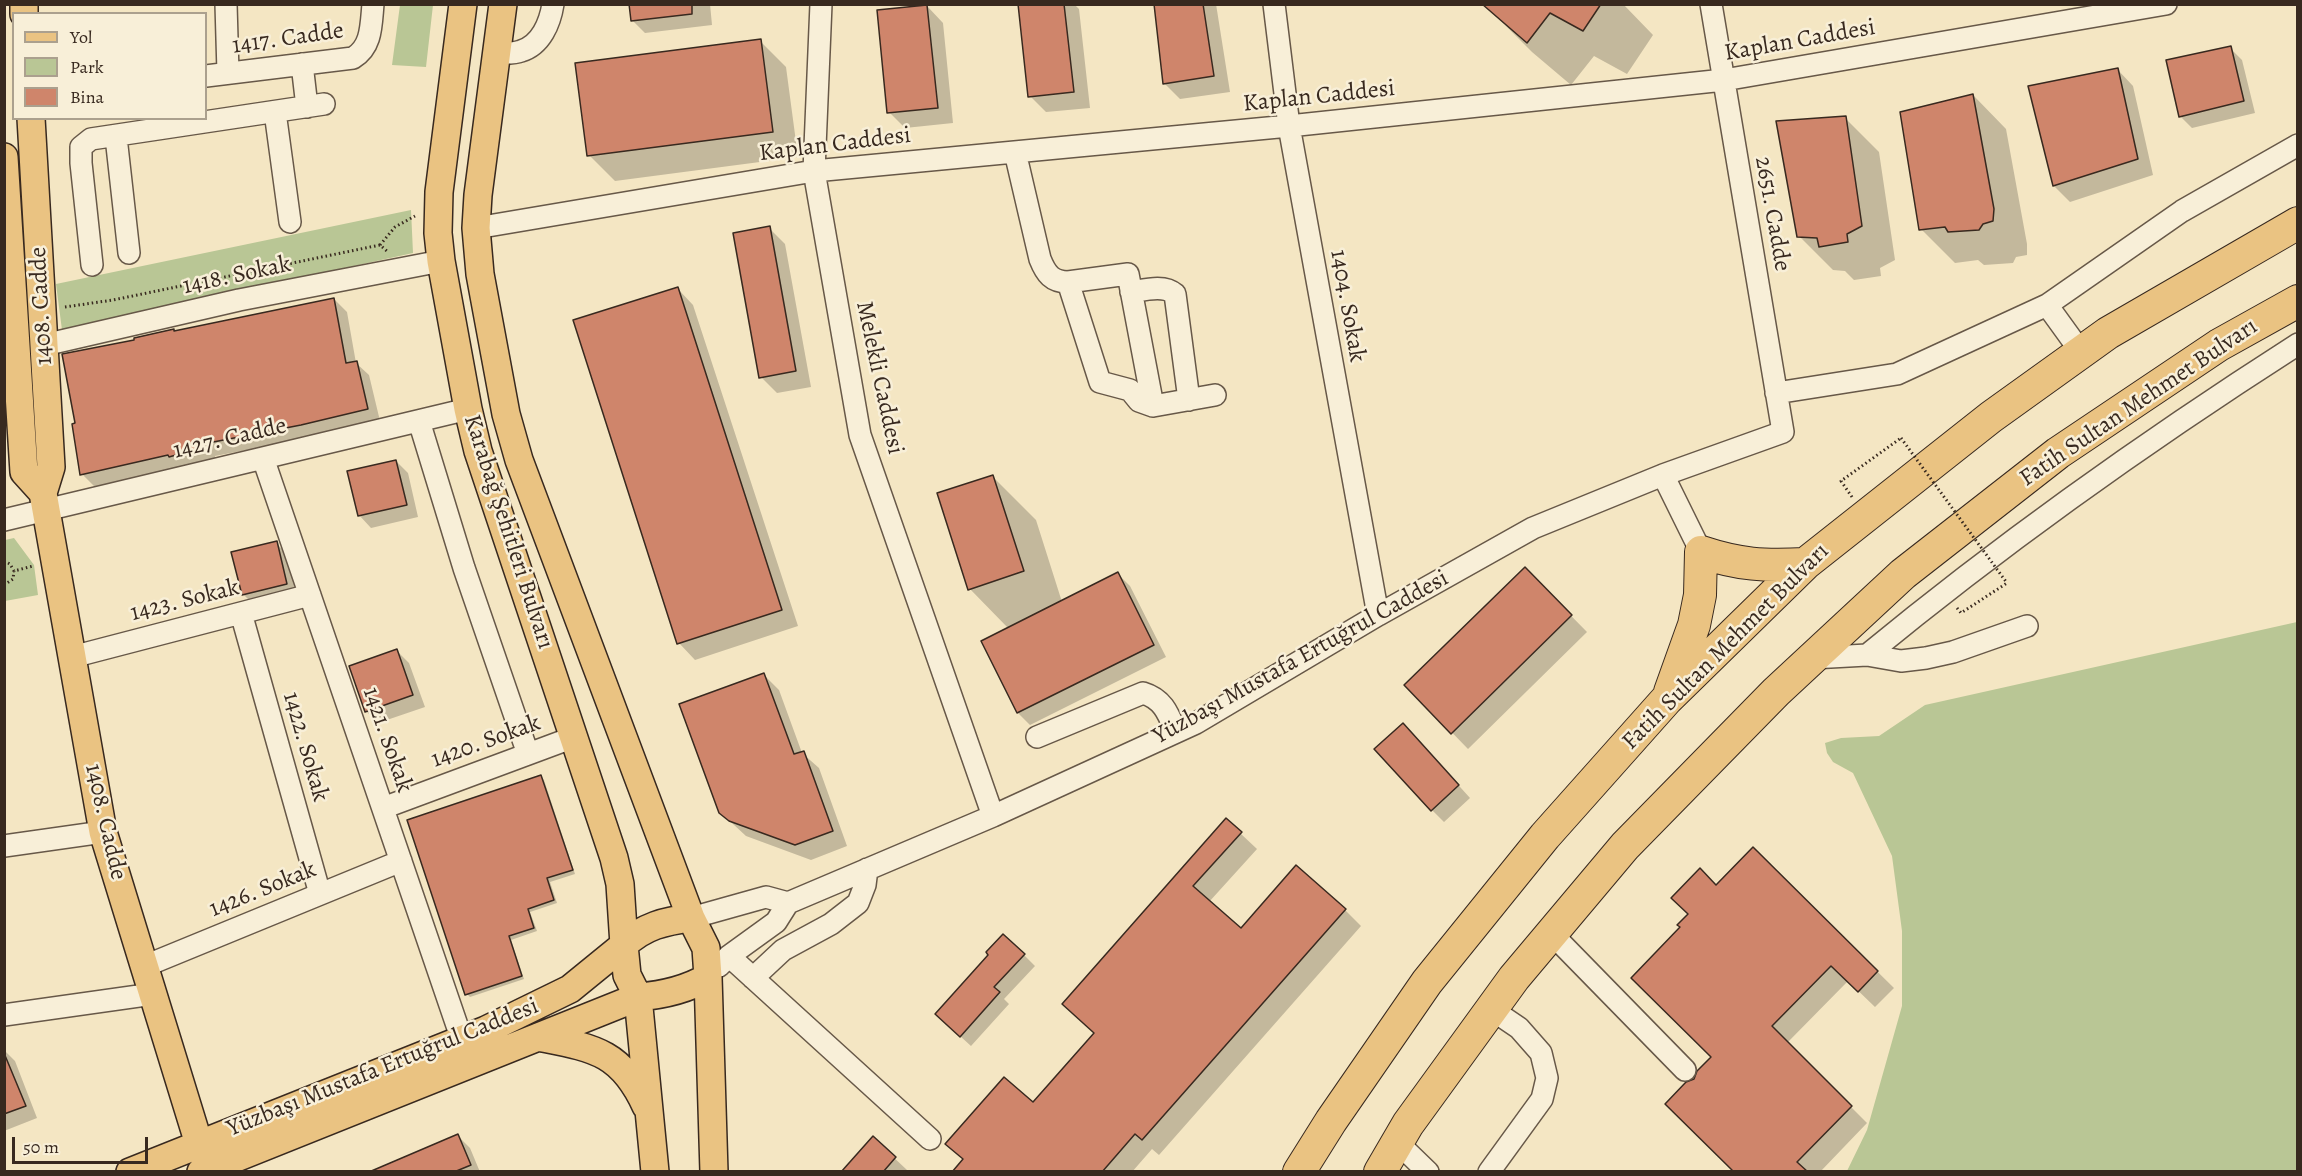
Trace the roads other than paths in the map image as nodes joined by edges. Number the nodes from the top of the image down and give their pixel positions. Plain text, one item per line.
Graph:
1 (226, 4) edge
2 (373, 4) edge
3 (463, 4) edge
4 (503, 4) edge
5 (553, 4) edge
6 (821, 4) edge
7 (1274, 4) edge
8 (1711, 4) edge
9 (2166, 4) edge
10 (496, 53) junction
11 (302, 64) junction
12 (228, 73) junction
13 (207, 76) edge
14 (1724, 80) junction
15 (275, 112) junction
16 (31, 120) edge
17 (1289, 126) junction
18 (116, 136) junction
19 (2298, 145) edge
20 (1015, 152) junction
21 (4, 157) edge
22 (814, 171) junction
23 (290, 222) dead end
24 (2298, 223) edge
25 (476, 228) junction
26 (129, 253) dead end
27 (441, 261) junction
28 (92, 265) dead end
29 (1068, 282) junction
30 (1131, 292) junction
31 (2047, 305) junction
32 (2294, 309) edge
33 (10, 336) edge
34 (2298, 344) edge
35 (44, 345) junction
36 (2081, 352) junction
37 (1776, 393) junction
38 (1215, 395) dead end
39 (1189, 400) junction
40 (12, 403) edge
41 (1153, 406) junction
42 (468, 409) junction
43 (419, 421) junction
44 (1783, 432) joint
45 (263, 458) junction
46 (1663, 475) junction
47 (44, 501) junction
48 (4, 520) edge
49 (1701, 552) junction
50 (1805, 564) junction
51 (310, 595) junction
52 (242, 613) junction
53 (1378, 615) junction
54 (2027, 626) dead end
55 (1867, 655) junction
56 (72, 657) junction
57 (1812, 658) junction
58 (1667, 699) junction
59 (1176, 732) junction
60 (574, 737) junction
61 (1037, 737) dead end
62 (528, 754) junction
63 (383, 808) junction
64 (993, 816) junction
65 (104, 832) junction
66 (4, 846) edge
67 (400, 861) junction
68 (867, 869) junction
69 (320, 894) junction
70 (788, 903) junction
71 (691, 918) junction
72 (1551, 933) junction
73 (624, 945) junction
74 (729, 956) junction
75 (145, 966) junction
76 (708, 977) junction
77 (753, 978) junction
78 (153, 994) junction
79 (639, 997) junction
80 (1491, 1009) junction
81 (4, 1015) edge
82 (538, 1037) junction
83 (462, 1040) junction
84 (1685, 1070) dead end
85 (651, 1116) junction
86 (930, 1139) dead end
87 (1397, 1142) junction
88 (200, 1144) junction
89 (1381, 1171) edge
90 (130, 1172) edge
91 (201, 1172) edge
92 (655, 1172) edge
93 (714, 1172) edge
94 (1299, 1172) edge
95 (1428, 1172) edge
96 (1489, 1172) edge

1 - 12 street
2 - 11 street, 1417. Cadde
3 - 27 main road, Karabağ Şehitleri Bulvarı
4 - 10 main road, Karabağ Şehitleri Bulvarı
5 - 10 street
6 - 22 street, Melekli Caddesi
7 - 17 street, 1404. Sokak
8 - 14 street, 2651. Cadde
9 - 14 street, Kaplan Caddesi
10 - 25 main road, Karabağ Şehitleri Bulvarı
11 - 12 street, 1417. Cadde
11 - 15 street
12 - 13 street, 1417. Cadde
14 - 17 street, Kaplan Caddesi
14 - 37 street, 2651. Cadde
15 - 18 street
15 - 23 street
16 - 35 main road, 1408. Cadde
17 - 20 street, Kaplan Caddesi
17 - 53 street, 1404. Sokak
18 - 26 street
18 - 28 street
19 - 31 street
20 - 22 street, Kaplan Caddesi
20 - 29 street
21 - 33 main road, 1408. Cadde
22 - 25 street, Kaplan Caddesi
22 - 64 street, Melekli Caddesi
24 - 36 highway, Fatih Sultan Mehmet Bulvarı
25 - 71 main road, Karabağ Şehitleri Bulvarı
27 - 35 street, 1418. Sokak
27 - 42 main road, Karabağ Şehitleri Bulvarı
29 - 30 street
29 - 41 street
30 - 39 street
30 - 41 street
31 - 36 street
31 - 37 street
32 - 57 highway, Fatih Sultan Mehmet Bulvarı
33 - 40 main road, 1408. Cadde
34 - 55 street
35 - 47 main road, 1408. Cadde
36 - 50 highway, Fatih Sultan Mehmet Bulvarı
37 - 44 street, 2651. Cadde
38 - 39 street
39 - 41 street
40 - 47 main road, 1408. Cadde
42 - 43 street, 1427. Cadde
42 - 60 main road, Karabağ Şehitleri Bulvarı
43 - 45 street, 1427. Cadde
43 - 62 street
44 - 46 street, Yüzbaşı Mustafa Ertuğrul Caddesi
45 - 47 street, 1427. Cadde
45 - 51 street, 1421. Sokak
46 - 49 street
46 - 53 street, Yüzbaşı Mustafa Ertuğrul Caddesi
47 - 48 street, 1427. Cadde
47 - 56 main road, 1408. Cadde
49 - 50 highway
49 - 58 highway
50 - 58 highway, Fatih Sultan Mehmet Bulvarı
51 - 52 street, 1423. Sokak
51 - 63 street, 1421. Sokak
52 - 56 street, 1423. Sokak
52 - 69 street, 1422. Sokak
53 - 59 street, Yüzbaşı Mustafa Ertuğrul Caddesi
54 - 55 street
55 - 57 street
56 - 65 main road, 1408. Cadde
57 - 72 highway, Fatih Sultan Mehmet Bulvarı
58 - 94 highway, Fatih Sultan Mehmet Bulvarı
59 - 61 street
59 - 64 street, Yüzbaşı Mustafa Ertuğrul Caddesi
60 - 62 street, 1420. Sokak
60 - 73 main road, Karabağ Şehitleri Bulvarı
62 - 63 street, 1420. Sokak
63 - 67 street, 1421. Sokak
64 - 68 street, Yüzbaşı Mustafa Ertuğrul Caddesi
65 - 66 street
65 - 75 main road, 1408. Cadde
67 - 69 street, 1426. Sokak
67 - 83 street, 1421. Sokak
68 - 70 street, Yüzbaşı Mustafa Ertuğrul Caddesi
68 - 77 street
69 - 75 street, 1426. Sokak
70 - 71 street
70 - 74 street
71 - 73 main road
71 - 76 main road, Karabağ Şehitleri Bulvarı
72 - 80 highway, Fatih Sultan Mehmet Bulvarı
72 - 84 street
73 - 79 main road, Karabağ Şehitleri Bulvarı
73 - 83 main road, Yüzbaşı Mustafa Ertuğrul Caddesi
74 - 76 street
74 - 77 street
75 - 78 main road, 1408. Cadde
76 - 79 main road
76 - 93 main road, Karabağ Şehitleri Bulvarı
77 - 86 street
78 - 81 street
78 - 88 main road, 1408. Cadde
79 - 82 main road, Yüzbaşı Mustafa Ertuğrul Caddesi
79 - 85 main road, Karabağ Şehitleri Bulvarı
80 - 87 highway, Fatih Sultan Mehmet Bulvarı
80 - 96 street
82 - 85 main road
82 - 91 main road, Yüzbaşı Mustafa Ertuğrul Caddesi
83 - 88 main road, Yüzbaşı Mustafa Ertuğrul Caddesi
85 - 92 main road, Karabağ Şehitleri Bulvarı
87 - 89 highway, Fatih Sultan Mehmet Bulvarı
87 - 95 street
88 - 90 main road, Yüzbaşı Mustafa Ertuğrul Caddesi

